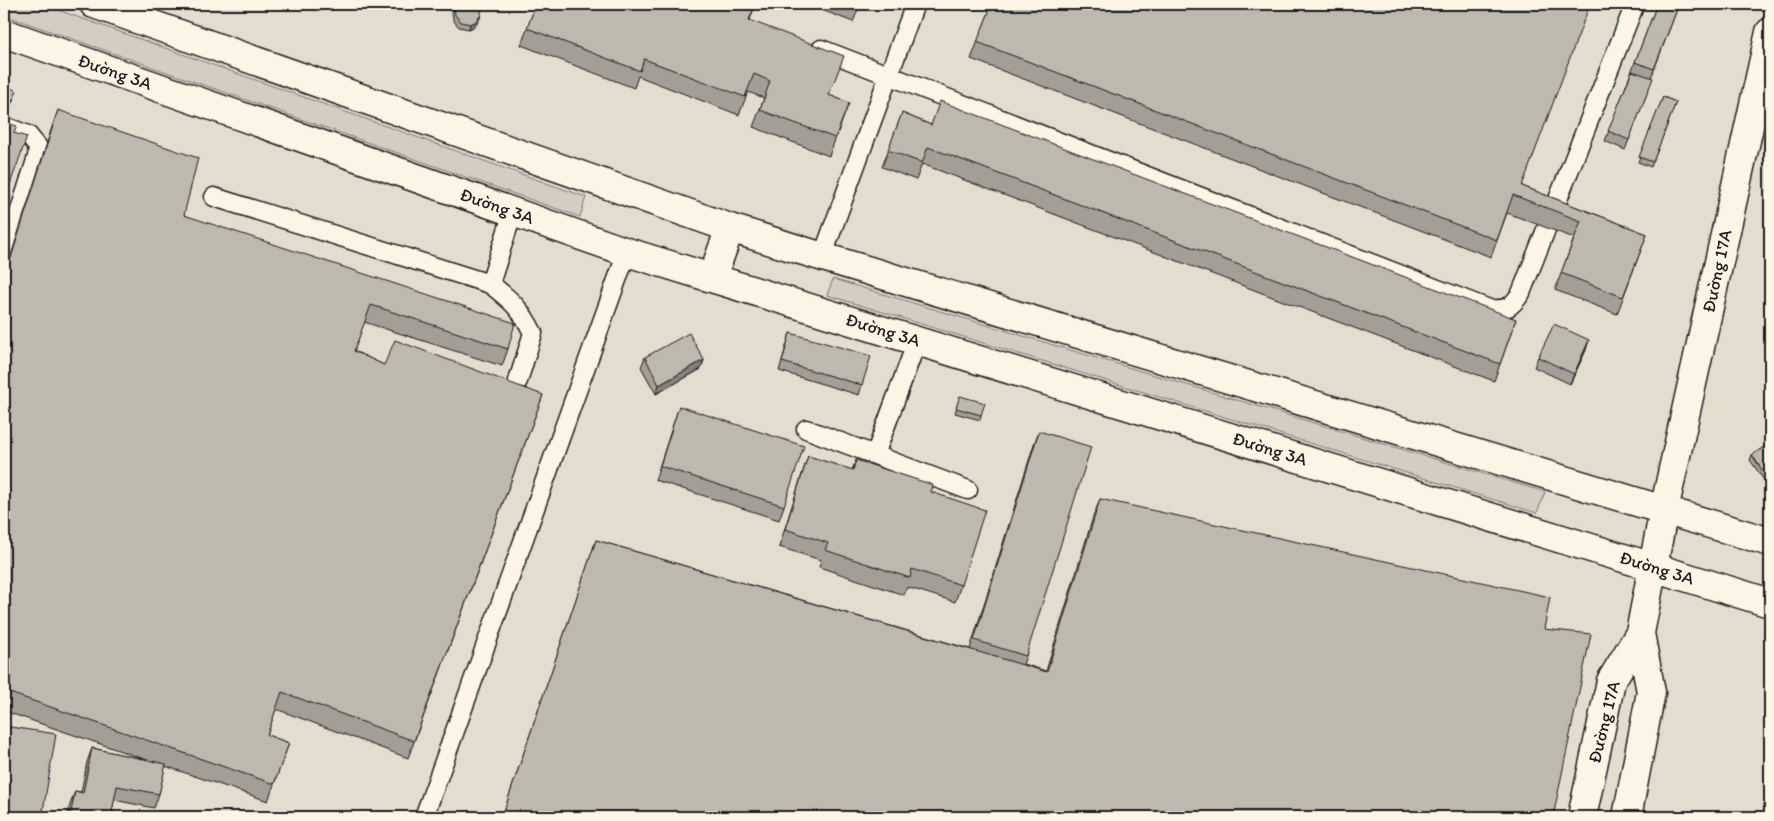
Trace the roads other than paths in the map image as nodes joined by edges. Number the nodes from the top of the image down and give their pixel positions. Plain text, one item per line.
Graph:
1 (94, 4) edge
2 (915, 4) edge
3 (1635, 4) edge
4 (1770, 32) edge
5 (4, 33) edge
6 (807, 43) edge
7 (888, 76) junction
8 (4, 126) edge
9 (214, 197) dead end
10 (513, 212) junction
11 (730, 228) junction
12 (627, 252) junction
13 (823, 258) junction
14 (4, 260) edge
15 (712, 278) junction
16 (490, 284) junction
17 (917, 341) junction
18 (518, 381) dead end
19 (806, 429) dead end
20 (875, 455) junction
21 (968, 490) dead end
22 (1664, 510) junction
23 (1770, 542) edge
24 (1653, 566) junction
25 (1770, 603) edge
26 (1640, 634) junction
27 (424, 817) edge
28 (1582, 817) edge
29 (1627, 817) edge

1 - 11 street
2 - 7 lane
3 - 7 lane
4 - 22 street, Đường 17A
5 - 10 street, Đường 3A
6 - 7 lane
7 - 13 lane
8 - 14 lane
9 - 16 lane
10 - 12 street, Đường 3A
10 - 16 lane
11 - 13 street
11 - 15 street
12 - 15 street, Đường 3A
12 - 27 lane
13 - 22 street
15 - 17 street, Đường 3A
16 - 18 lane
17 - 20 lane
17 - 24 street, Đường 3A
19 - 20 lane
20 - 21 lane
22 - 23 street
22 - 24 street, Đường 17A
24 - 25 street, Đường 3A
24 - 26 street, Đường 17A
26 - 28 street, Đường 17A
26 - 29 street, Đường 17A

